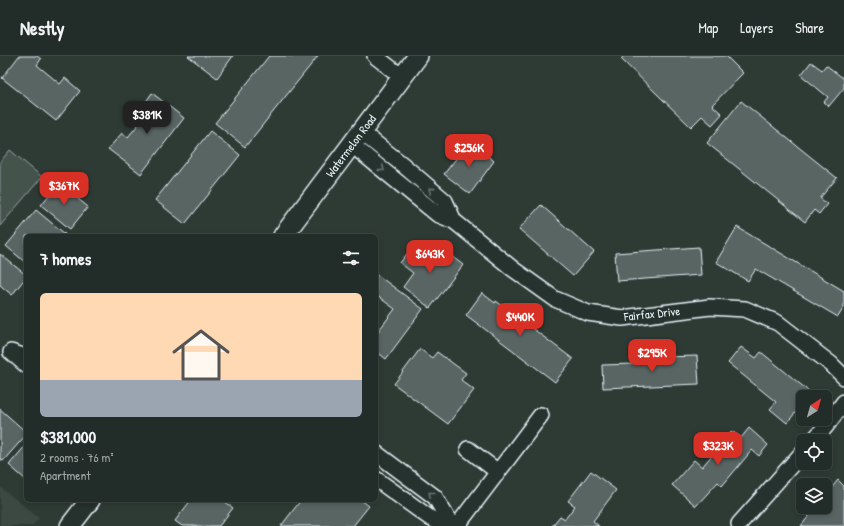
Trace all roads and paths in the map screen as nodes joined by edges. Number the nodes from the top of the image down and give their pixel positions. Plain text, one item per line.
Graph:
1 (375, 56) edge
2 (418, 56) edge
3 (402, 77) junction
4 (356, 138) junction
5 (284, 234) edge
6 (5, 347) edge
7 (24, 356) edge
8 (24, 363) edge
9 (844, 377) edge
10 (844, 402) edge
11 (541, 415) dead end
12 (819, 434) edge
13 (468, 449) dead end
14 (378, 454) edge
15 (796, 460) edge
16 (498, 472) junction
17 (378, 480) edge
18 (88, 502) edge
19 (739, 524) dead end
20 (70, 526) edge
21 (447, 526) edge
22 (452, 526) edge
23 (457, 526) edge

1 - 3 street
2 - 3 main road, Watermelon Road
3 - 4 main road, Watermelon Road
4 - 5 main road, Watermelon Road
4 - 9 street, Fairfax Drive
6 - 7 street
6 - 8 street
10 - 12 street
11 - 16 street
13 - 16 street
22 -> 14 street
15 - 19 street
16 - 23 street
17 - 21 street
18 - 20 main road

